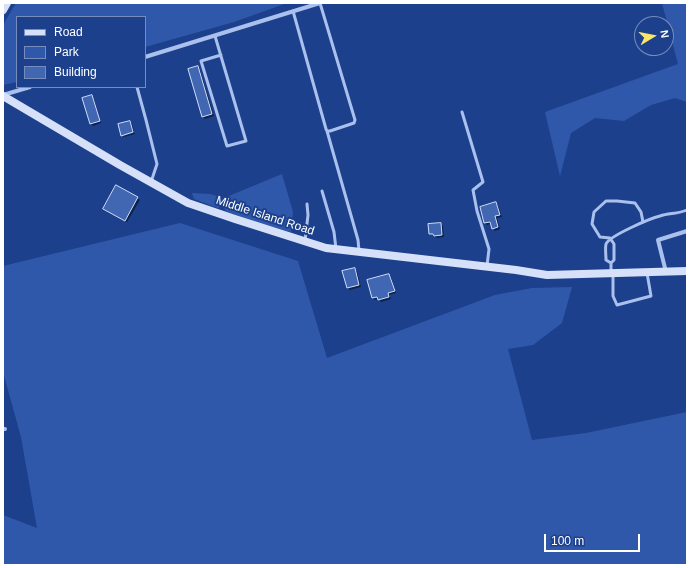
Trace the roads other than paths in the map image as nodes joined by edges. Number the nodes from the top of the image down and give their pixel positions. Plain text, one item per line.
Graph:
1 (7, 3) edge
2 (320, 3) edge
3 (3, 10) edge
4 (293, 11) junction
5 (215, 36) junction
6 (221, 55) junction
7 (146, 57) edge
8 (27, 88) edge
9 (137, 88) edge
10 (3, 96) edge
11 (462, 112) dead end
12 (327, 131) junction
13 (151, 182) junction
14 (322, 191) dead end
15 (307, 204) dead end
16 (687, 210) edge
17 (643, 222) junction
18 (687, 231) edge
19 (610, 238) junction
20 (304, 241) junction
21 (336, 249) junction
22 (359, 252) junction
23 (611, 262) junction
24 (488, 266) junction
25 (687, 271) edge
26 (666, 272) junction
27 (612, 273) junction
28 (647, 273) junction

1 - 3 street
2 - 4 street
2 - 12 lane
4 - 5 street
4 - 12 lane
5 - 6 lane
5 - 7 street
6 - 6 lane
8 - 10 street
9 - 13 lane
10 - 13 street, Middle Island Road
11 - 24 lane
12 - 22 lane
13 - 20 street, Middle Island Road
14 - 21 lane
15 - 20 lane
16 - 17 lane
17 - 19 lane
17 - 19 lane
18 - 26 street
19 - 23 lane
19 - 23 lane
20 - 21 street, Middle Island Road
21 - 22 street, Middle Island Road
22 - 24 street, Middle Island Road
23 - 27 lane
24 - 27 street, Middle Island Road
25 - 26 street
26 - 28 street, Middle Island Road
27 - 28 street, Middle Island Road
27 - 28 lane

